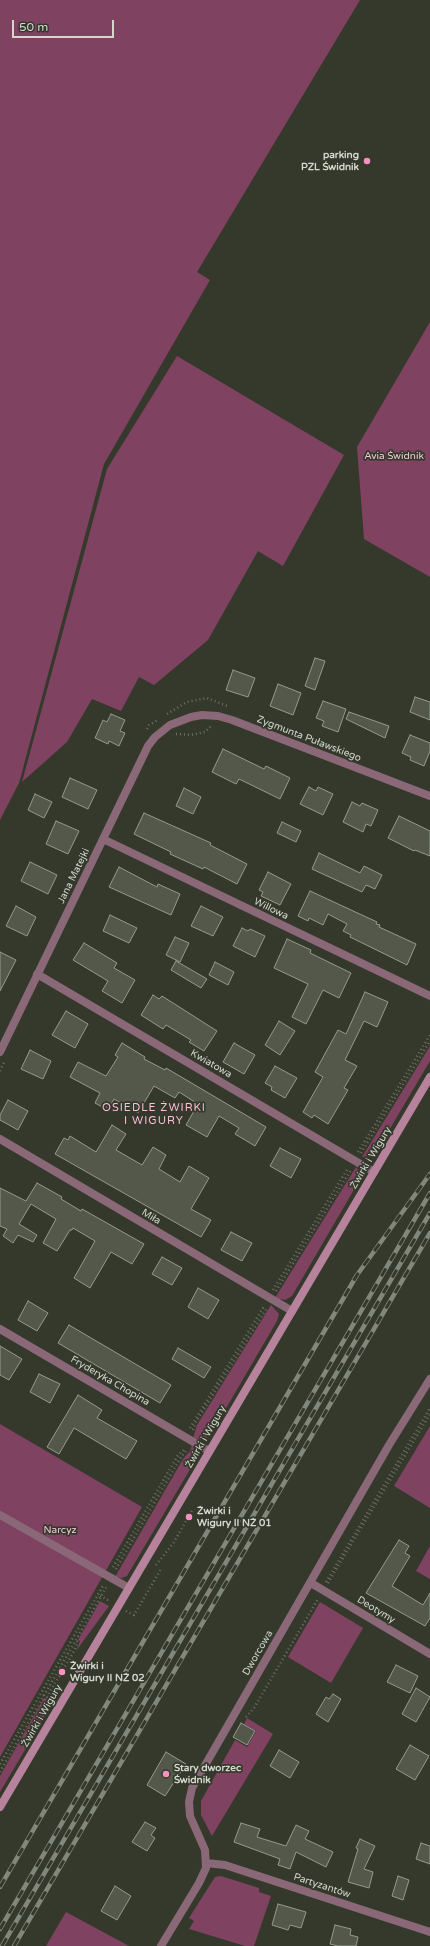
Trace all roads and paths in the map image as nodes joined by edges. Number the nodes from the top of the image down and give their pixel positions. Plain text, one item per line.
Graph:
1 (234, 709) dead end
2 (179, 721) joint
3 (218, 725) dead end
4 (174, 734) dead end
5 (144, 735) dead end
6 (430, 796) edge
7 (103, 839) junction
8 (37, 974) junction
9 (430, 996) edge
10 (430, 1035) edge
11 (430, 1041) edge
12 (3, 1055) edge
13 (0, 1071) edge
14 (430, 1077) edge
15 (0, 1139) edge
16 (355, 1160) junction
17 (374, 1172) junction
18 (270, 1299) junction
19 (292, 1311) junction
20 (0, 1328) edge
21 (430, 1379) edge
22 (430, 1408) edge
23 (430, 1414) edge
24 (189, 1439) junction
25 (209, 1451) junction
26 (193, 1510) dead end
27 (0, 1515) edge
28 (152, 1570) dead end
29 (110, 1577) junction
30 (311, 1583) junction
31 (129, 1588) junction
32 (322, 1589) junction
33 (130, 1605) dead end
34 (127, 1611) dead end
35 (72, 1639) junction
36 (76, 1640) junction
37 (430, 1654) edge
38 (42, 1695) junction
39 (240, 1720) dead end
40 (0, 1764) edge
41 (0, 1772) edge
42 (0, 1807) edge
43 (206, 1863) junction
44 (430, 1932) edge
45 (161, 1946) edge

1 - 5 path
2 - 6 street, Zygmunta Puławskiego
2 - 7 street, Jana Matejki
3 - 4 path
7 - 8 street, Jana Matejki
7 - 9 street, Willowa
8 - 12 street, Jana Matejki
8 - 16 street, Kwiatowa
10 - 16 path
11 - 16 path
12 - 13 path
14 - 17 main road, Żwirki i Wigury
15 - 18 street, Miła
16 - 17 street, Kwiatowa
16 - 18 path
17 - 19 main road, Żwirki i Wigury
18 - 19 street, Miła
18 - 24 path
19 - 25 main road, Żwirki i Wigury
20 - 24 street, Fryderyka Chopina
21 - 30 street, Dworcowa
22 - 32 path
23 - 32 path
24 - 25 street, Fryderyka Chopina
24 - 29 path
25 - 31 main road, Żwirki i Wigury
26 - 28 path
27 - 29 street
29 - 31 street
29 - 35 path
29 - 36 path
30 - 32 street, Deotymy
30 - 43 street, Dworcowa
31 - 42 main road, Żwirki i Wigury
32 - 37 street, Deotymy
32 - 39 path
33 - 34 path
35 - 36 path
35 - 38 path
36 - 38 path
38 - 40 path
38 - 41 path
43 - 44 street, Partyzantów
43 - 45 street, Dworcowa

